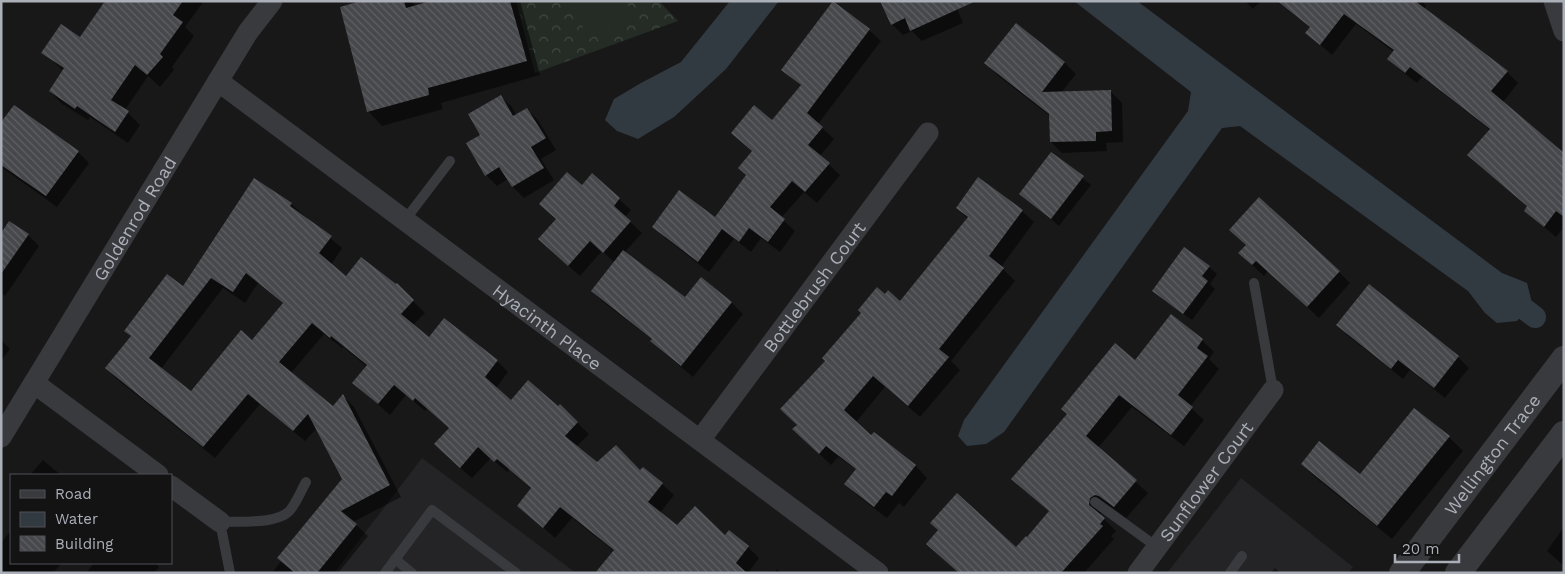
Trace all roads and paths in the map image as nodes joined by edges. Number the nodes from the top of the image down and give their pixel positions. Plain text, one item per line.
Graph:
1 (272, 1) edge
2 (1554, 1) edge
3 (1564, 31) edge
4 (218, 81) junction
5 (928, 133) dead end
6 (450, 161) dead end
7 (405, 220) junction
8 (1254, 283) dead end
9 (1564, 359) edge
10 (34, 383) junction
11 (1274, 390) joint
12 (4, 428) edge
13 (1564, 434) edge
14 (700, 440) junction
15 (157, 474) edge
16 (306, 482) dead end
17 (172, 487) edge
18 (1095, 502) dead end
19 (220, 522) junction
20 (1157, 548) junction
21 (1242, 556) dead end
22 (395, 559) junction
23 (230, 573) edge
24 (385, 573) edge
25 (412, 573) edge
26 (516, 573) edge
27 (878, 573) edge
28 (1138, 573) edge
29 (1230, 573) edge
30 (1402, 573) edge
31 (1458, 573) edge

1 - 4 street, Goldenrod Road
2 - 3 street
4 - 7 street, Hyacinth Place
4 - 10 street, Goldenrod Road
5 - 14 street, Bottlebrush Court
6 - 7 lane
7 - 14 street, Hyacinth Place
8 - 11 lane
9 - 30 street, Wellington Trace
10 - 12 street, Goldenrod Road
10 - 15 street
11 - 20 street, Sunflower Court
13 - 31 street
14 - 27 street, Hyacinth Place
16 - 19 lane
17 - 19 street
18 - 20 lane
19 - 23 lane
20 - 28 street, Sunflower Court
21 - 29 lane
22 - 24 lane
22 - 25 lane
22 - 26 lane

